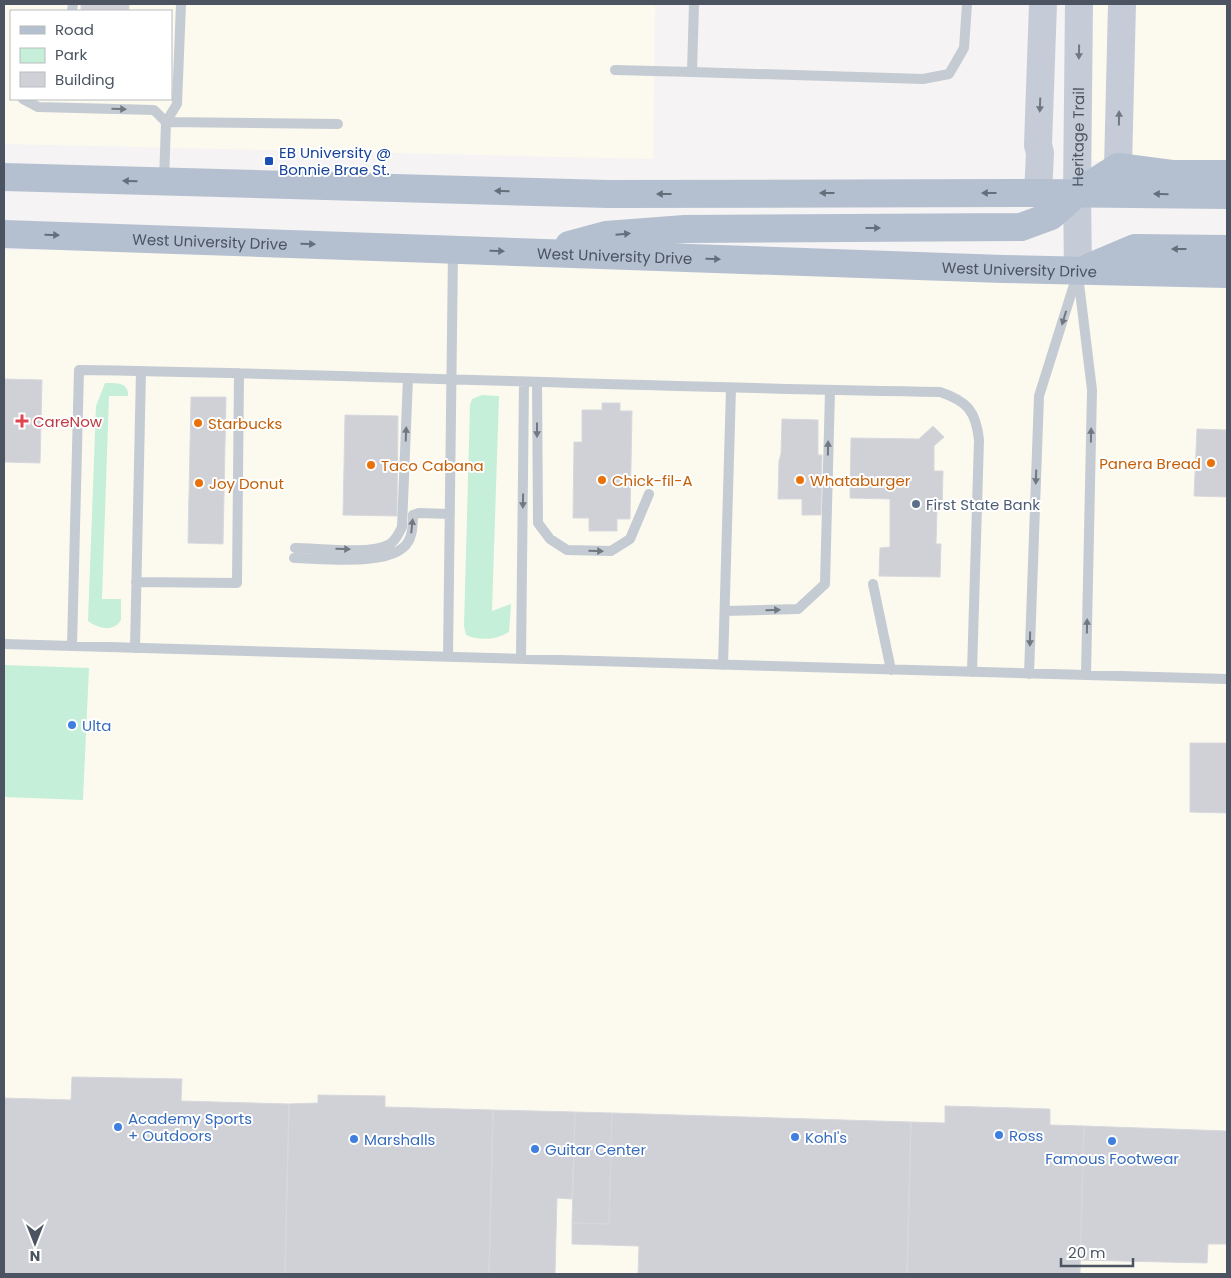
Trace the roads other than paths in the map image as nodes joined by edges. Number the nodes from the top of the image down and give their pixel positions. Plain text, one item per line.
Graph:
1 (181, 4) edge
2 (694, 4) edge
3 (967, 4) edge
4 (1044, 4) edge
5 (1079, 4) edge
6 (1122, 4) edge
7 (615, 70) dead end
8 (692, 72) junction
9 (25, 100) edge
10 (70, 103) edge
11 (166, 122) junction
12 (338, 124) dead end
13 (1118, 167) junction
14 (1227, 174) edge
15 (4, 177) edge
16 (164, 182) junction
17 (1038, 193) junction
18 (1077, 193) junction
19 (1227, 195) edge
20 (4, 234) edge
21 (1227, 249) edge
22 (453, 250) junction
23 (542, 252) junction
24 (1078, 271) junction
25 (1227, 274) edge
26 (141, 371) junction
27 (239, 373) junction
28 (408, 378) junction
29 (452, 379) junction
30 (524, 382) junction
31 (537, 382) junction
32 (731, 388) junction
33 (830, 391) junction
34 (649, 494) dead end
35 (450, 514) junction
36 (136, 582) junction
37 (873, 584) dead end
38 (725, 611) junction
39 (4, 644) edge
40 (72, 646) junction
41 (135, 648) junction
42 (448, 657) junction
43 (520, 659) junction
44 (723, 665) junction
45 (891, 670) junction
46 (972, 672) junction
47 (1029, 674) junction
48 (1086, 675) junction
49 (1227, 679) edge

1 - 11 lane
2 - 8 lane
3 - 8 lane
4 -> 17 street
5 -> 18 street, Heritage Trail
13 -> 6 street
7 - 8 lane
9 - 10 lane
10 -> 11 lane
11 - 12 lane
11 - 16 lane
13 - 14 main road
13 - 18 main road
16 -> 15 main road
17 -> 16 main road
17 - 18 main road
19 -> 18 main road
23 -> 18 main road
18 - 24 street, Heritage Trail
20 -> 22 main road, West University Drive
21 -> 24 main road
22 -> 23 main road, West University Drive
22 - 29 lane
23 -> 24 main road, West University Drive
24 - 25 main road, West University Drive
24 -> 47 lane
48 -> 24 lane
26 - 27 lane
26 - 36 lane
26 - 40 lane
27 - 28 lane
27 - 36 lane
28 - 29 lane
28 - 35 lane
29 - 30 lane
29 - 35 lane
30 - 31 lane
30 -> 43 lane
31 - 32 lane
31 -> 34 lane
32 - 33 lane
32 - 38 lane
38 -> 33 lane
33 - 46 lane
35 - 42 lane
36 - 41 lane
37 - 45 lane
38 - 44 lane
39 - 40 lane
40 - 41 lane
41 - 42 lane
42 - 43 lane
43 - 44 lane
44 - 45 lane
45 - 46 lane
46 - 47 lane
47 - 48 lane
48 - 49 lane

